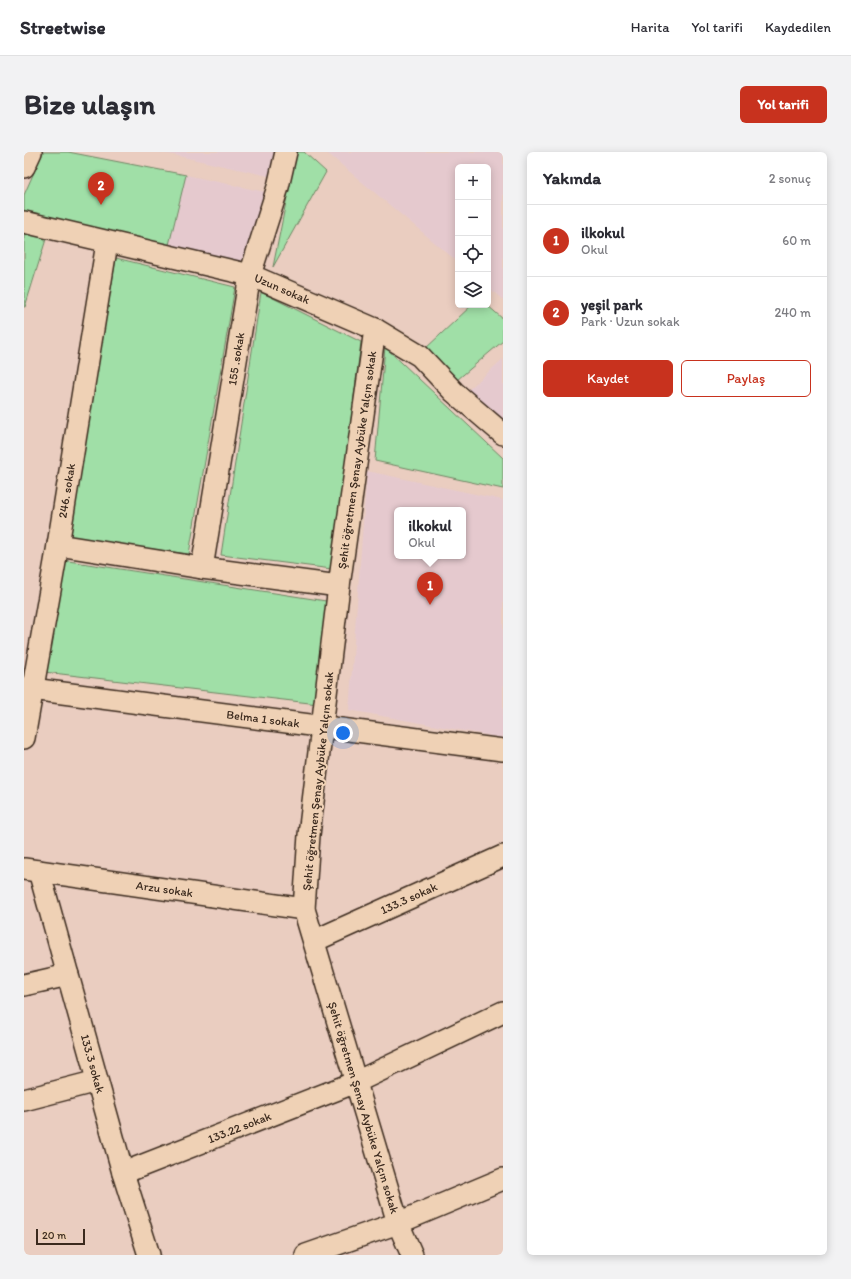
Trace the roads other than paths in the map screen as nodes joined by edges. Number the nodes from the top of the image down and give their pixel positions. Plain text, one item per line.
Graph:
1 (31, 152) edge
2 (286, 152) edge
3 (24, 167) edge
4 (24, 222) edge
5 (107, 243) junction
6 (250, 275) junction
7 (375, 329) junction
8 (503, 434) edge
9 (58, 545) junction
10 (202, 568) junction
11 (339, 586) junction
12 (28, 688) edge
13 (323, 726) junction
14 (24, 738) edge
15 (503, 750) edge
16 (503, 856) edge
17 (32, 870) edge
18 (304, 909) junction
19 (314, 941) junction
20 (68, 975) junction
21 (24, 985) edge
22 (503, 1012) edge
23 (97, 1081) junction
24 (356, 1082) junction
25 (24, 1100) edge
26 (123, 1173) junction
27 (503, 1179) edge
28 (398, 1223) junction
29 (149, 1255) edge
30 (306, 1255) edge
31 (412, 1255) edge

1 - 3 street
2 - 6 street, 155 .sokak
4 - 5 street, Uzun sokak
5 - 6 street, Uzun sokak
5 - 9 street, 246. sokak
6 - 7 street, Uzun sokak
6 - 10 street, 155 .sokak
7 - 8 street, Uzun sokak
7 - 11 street, Şehit öğretmen Şenay Aybüke Yalçın sokak
9 - 10 street
9 - 12 street, 246. sokak
10 - 11 street
11 - 13 street, Şehit öğretmen Şenay Aybüke Yalçın sokak
12 - 13 street, Belma 1 sokak
12 - 14 street, 246. sokak
13 - 15 street, Belma 1 sokak
13 - 18 street, Şehit öğretmen Şenay Aybüke Yalçın sokak
16 - 19 street, 133.3 sokak
17 - 18 street, Arzu sokak
17 - 20 street, 133.3 sokak
18 - 19 street, Şehit öğretmen Şenay Aybüke Yalçın sokak
19 - 24 street, Şehit öğretmen Şenay Aybüke Yalçın sokak
20 - 21 street
20 - 23 street, 133.3 sokak
22 - 24 street, 133.22 sokak
23 - 25 street
23 - 26 street, 133.3 sokak
24 - 26 street, 133.22 sokak
24 - 28 street, Şehit öğretmen Şenay Aybüke Yalçın sokak
26 - 29 street, 133.3 sokak
27 - 28 street
28 - 30 street
28 - 31 street, Şehit öğretmen Şenay Aybüke Yalçın sokak

